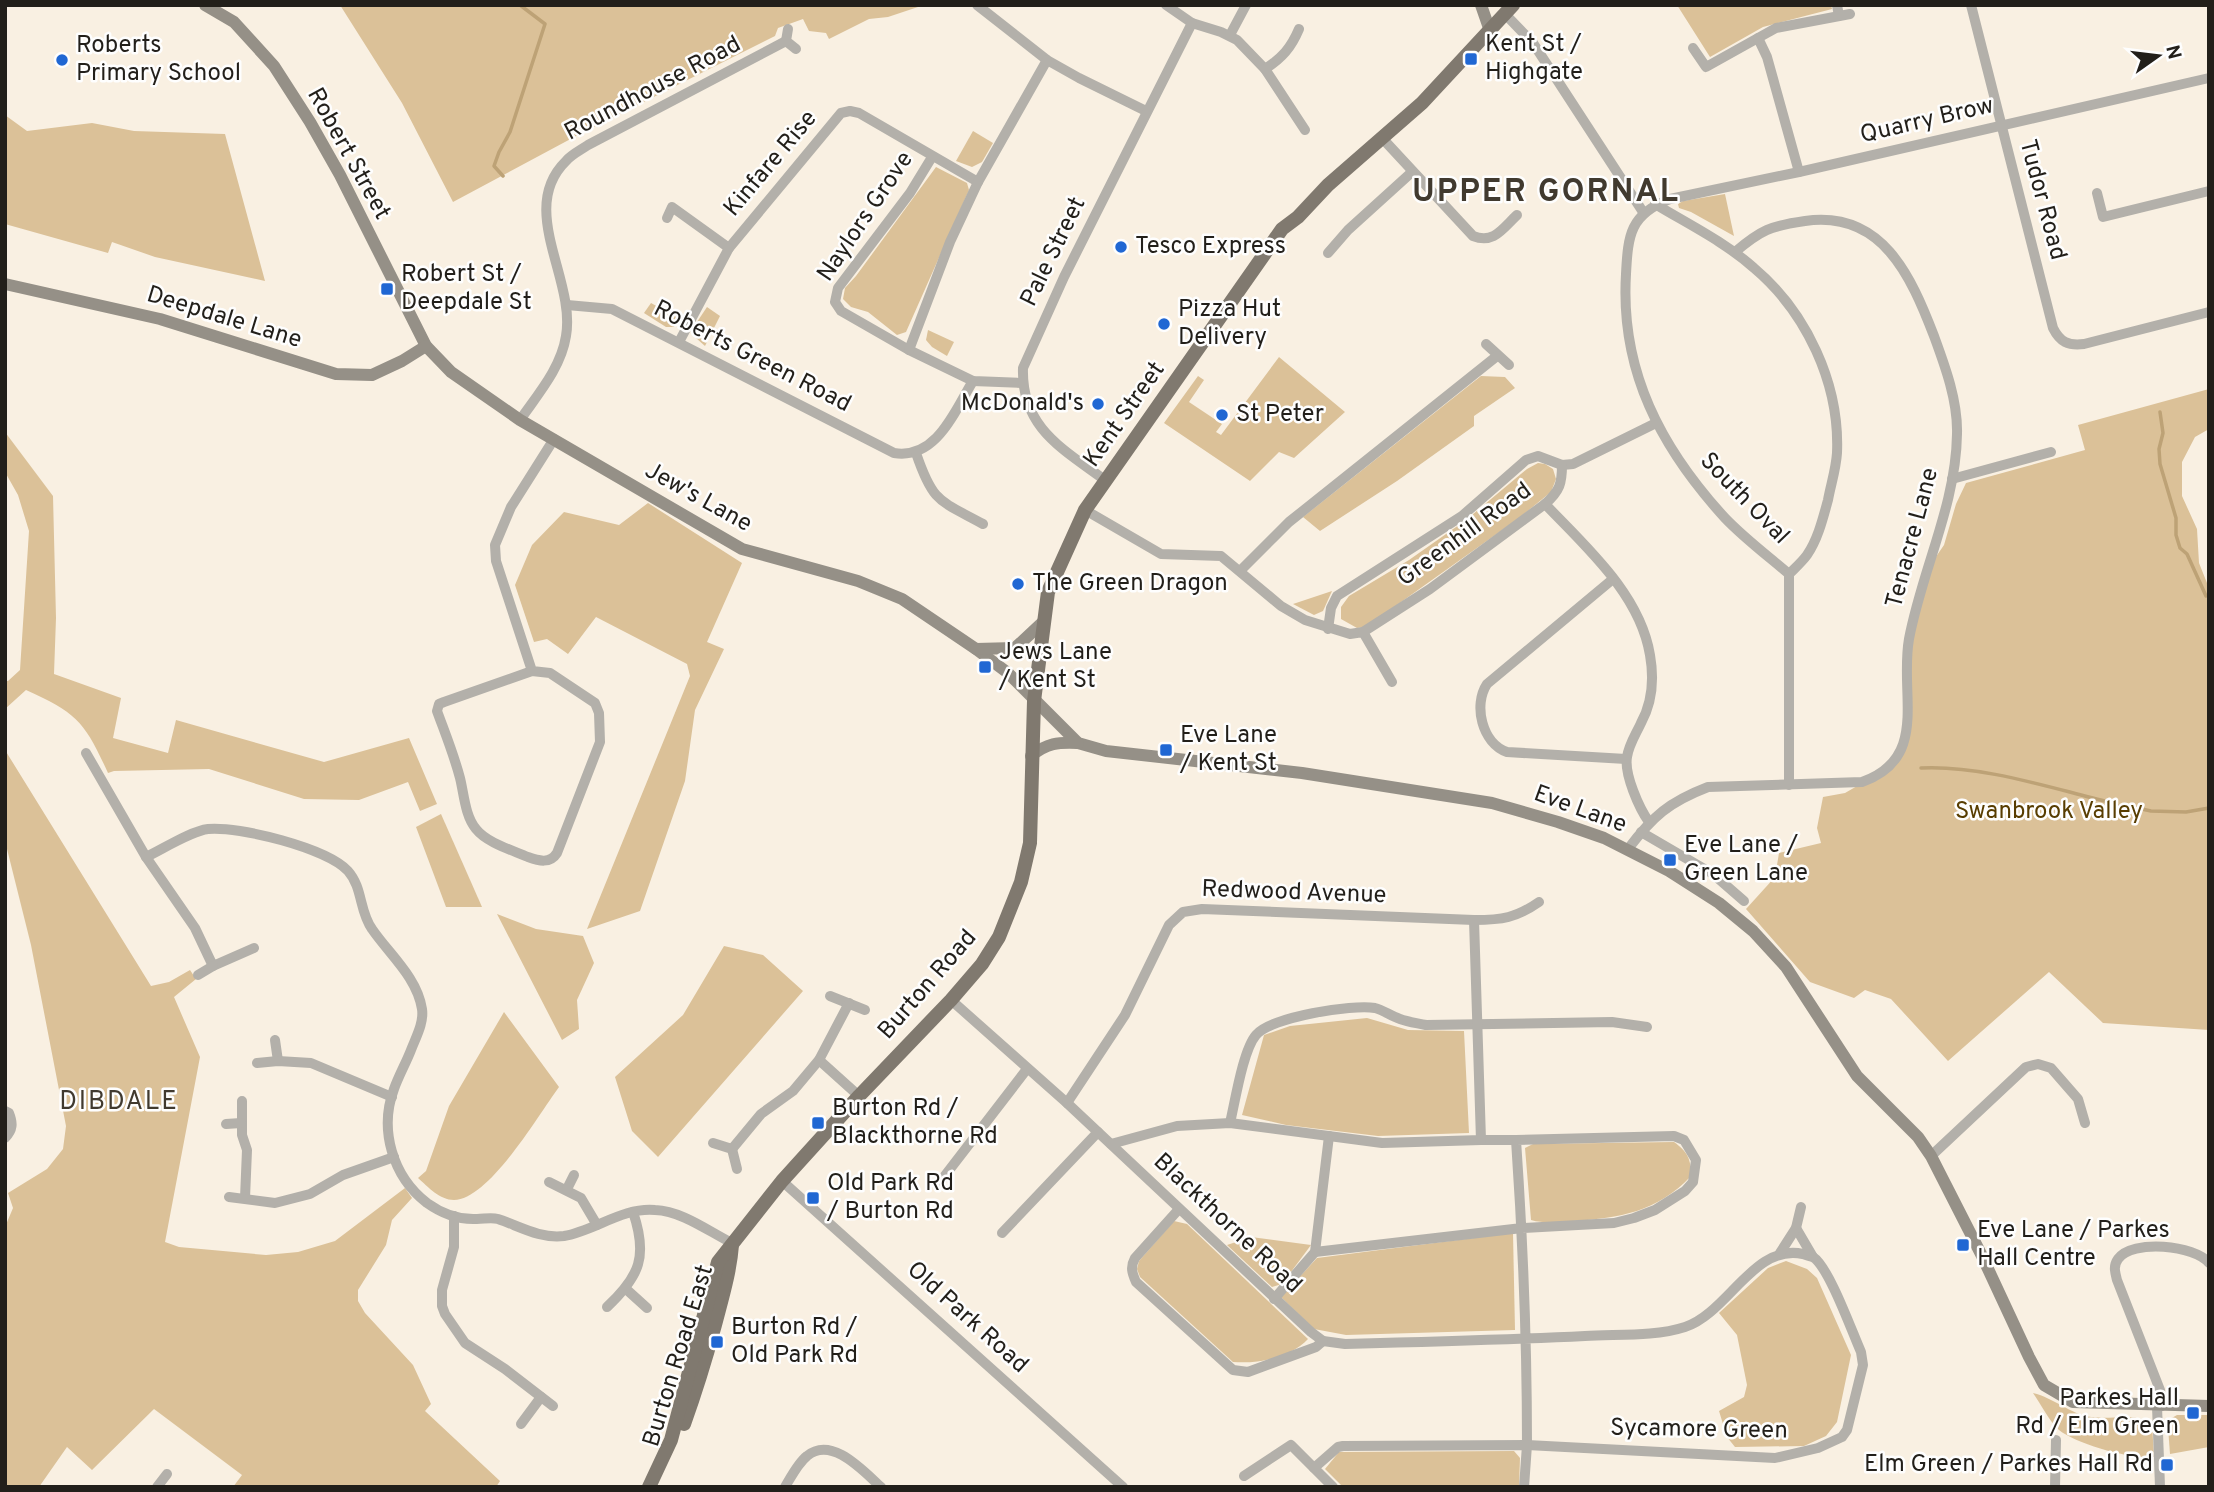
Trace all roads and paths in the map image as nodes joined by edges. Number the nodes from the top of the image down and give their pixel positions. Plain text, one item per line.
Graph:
1 (205, 5) edge
2 (977, 5) edge
3 (1166, 5) edge
4 (1246, 5) edge
5 (1481, 5) edge
6 (1971, 5) edge
7 (1509, 9) edge
8 (1842, 12) edge
9 (1192, 23) junction
10 (788, 29) dead end
11 (1299, 29) dead end
12 (1489, 29) junction
13 (1230, 36) junction
14 (1758, 38) junction
15 (786, 41) junction
16 (1693, 48) dead end
17 (796, 49) dead end
18 (1047, 60) junction
19 (1265, 69) junction
20 (2209, 78) edge
21 (1146, 111) junction
22 (2000, 125) junction
23 (1305, 130) dead end
24 (1383, 139) junction
25 (932, 157) junction
26 (1412, 172) junction
27 (1799, 172) junction
28 (978, 182) junction
29 (2209, 191) edge
30 (2097, 193) dead end
31 (1655, 204) junction
32 (1643, 212) junction
33 (1517, 215) dead end
34 (667, 218) dead end
35 (729, 248) junction
36 (1328, 253) dead end
37 (1735, 253) junction
38 (5, 284) edge
39 (567, 304) junction
40 (2209, 312) edge
41 (679, 342) junction
42 (1486, 344) dead end
43 (426, 346) junction
44 (909, 350) junction
45 (1497, 356) junction
46 (1509, 365) dead end
47 (973, 381) junction
48 (1022, 383) junction
49 (520, 420) junction
50 (1656, 423) junction
51 (554, 439) junction
52 (2051, 452) dead end
53 (916, 453) junction
54 (1562, 465) junction
55 (1952, 480) junction
56 (1106, 481) junction
57 (1545, 504) junction
58 (1085, 510) junction
59 (983, 524) dead end
60 (1240, 570) junction
61 (1789, 574) junction
62 (1613, 579) junction
63 (1042, 623) junction
64 (1328, 629) junction
65 (1363, 632) junction
66 (976, 649) junction
67 (532, 671) junction
68 (1392, 682) dead end
69 (1034, 701) junction
70 (1079, 743) junction
71 (86, 753) dead end
72 (1031, 756) junction
73 (1626, 759) junction
74 (1789, 785) junction
75 (1649, 822) junction
76 (1641, 832) junction
77 (1628, 849) junction
78 (146, 857) junction
79 (1744, 901) dead end
80 (1539, 902) dead end
81 (1474, 920) junction
82 (254, 948) dead end
83 (213, 966) junction
84 (198, 975) dead end
85 (830, 996) dead end
86 (951, 1000) junction
87 (849, 1003) junction
88 (865, 1010) dead end
89 (1477, 1024) junction
90 (1647, 1027) dead end
91 (275, 1040) dead end
92 (819, 1060) junction
93 (278, 1061) junction
94 (257, 1063) dead end
95 (1027, 1069) junction
96 (859, 1096) junction
97 (392, 1097) junction
98 (242, 1101) dead end
99 (1067, 1103) junction
100 (5, 1111) edge
101 (241, 1123) junction
102 (1230, 1123) junction
103 (2085, 1123) dead end
104 (226, 1124) dead end
105 (1098, 1132) junction
106 (1329, 1136) junction
107 (5, 1138) edge
108 (1481, 1140) junction
109 (1516, 1140) junction
110 (712, 1143) dead end
111 (1111, 1144) junction
112 (732, 1149) junction
113 (1931, 1156) junction
114 (394, 1157) junction
115 (737, 1168) dead end
116 (574, 1175) dead end
117 (782, 1181) junction
118 (550, 1182) dead end
119 (940, 1182) dead end
120 (567, 1189) junction
121 (229, 1197) dead end
122 (245, 1198) junction
123 (1801, 1207) dead end
124 (1180, 1209) junction
125 (633, 1212) junction
126 (454, 1216) junction
127 (597, 1225) junction
128 (1522, 1228) junction
129 (1796, 1228) junction
130 (1002, 1233) dead end
131 (732, 1243) junction
132 (1315, 1252) junction
133 (1780, 1253) junction
134 (1813, 1257) junction
135 (2209, 1263) edge
136 (626, 1289) junction
137 (1274, 1299) junction
138 (607, 1307) dead end
139 (647, 1308) dead end
140 (1527, 1339) junction
141 (1323, 1340) junction
142 (541, 1397) junction
143 (553, 1406) dead end
144 (2160, 1406) junction
145 (2209, 1406) edge
146 (521, 1424) dead end
147 (2056, 1440) dead end
148 (1527, 1445) junction
149 (1314, 1468) junction
150 (167, 1475) dead end
151 (1244, 1476) dead end
152 (157, 1487) edge
153 (649, 1487) edge
154 (659, 1487) edge
155 (785, 1487) edge
156 (881, 1487) edge
157 (1123, 1487) edge
158 (1334, 1487) edge
159 (1524, 1487) edge
160 (2055, 1487) edge
161 (2160, 1487) edge

1 - 43 street, Robert Street
2 - 18 street
3 - 9 street
4 - 13 street
5 - 12 street
6 - 22 street, Tudor Road
7 - 12 main road, Kent Street
7 - 32 street
8 - 14 street
9 - 13 street
9 - 21 street, Pale Street
10 - 15 street
11 - 19 street
12 - 24 main road, Kent Street
13 - 19 street
14 - 16 street
14 - 27 street
15 - 17 street
15 - 39 street, Roundhouse Road
18 - 21 street
18 - 28 street
19 - 23 street
20 - 22 street, Quarry Brow
21 - 48 street, Pale Street
22 - 27 street, Quarry Brow
22 - 40 street, Tudor Road
24 - 26 street
24 - 56 main road, Kent Street
25 - 28 street, Kinfare Rise
25 - 35 street, Kinfare Rise
25 - 44 street, Naylors Grove
26 - 33 street
26 - 36 street
27 - 31 street, Quarry Brow
28 - 44 street
29 - 30 street
31 - 32 street, Quarry Brow
31 - 37 street
32 - 50 street, South Oval
34 - 35 street
35 - 41 street, Kinfare Rise
37 - 55 street, Tenacre Lane
37 - 61 street
38 - 43 street, Deepdale Lane
39 - 41 street, Roberts Green Road
39 - 49 street, Roundhouse Road
41 - 53 street, Roberts Green Road
42 - 45 street
43 - 49 street, Jew's Lane
44 - 47 street, Naylors Grove
45 - 46 street
45 - 60 street
47 - 48 street, Naylors Grove
47 - 53 street
48 - 56 street
49 - 51 street, Jew's Lane
50 - 54 street
50 - 61 street, South Oval
51 - 66 street, Jew's Lane
51 - 67 street
52 - 55 street
53 - 59 street
54 - 57 street, Greenhill Road
54 - 64 street, Greenhill Road
55 - 74 street, Tenacre Lane
56 - 58 main road, Kent Street
57 - 62 street
57 - 65 street, Greenhill Road
58 - 60 street
58 - 63 main road, Kent Street
60 - 64 street
61 - 74 street
62 - 73 street
62 - 73 street
63 - 66 street
63 - 69 main road, Kent Street
64 - 65 street
65 - 68 street
66 - 69 street, Jew's Lane
67 - 67 street
69 - 70 street, Eve Lane
69 - 72 main road, Burton Road
70 - 72 street
70 - 77 street, Eve Lane
71 - 78 street
72 - 86 main road, Burton Road
73 - 75 street
74 - 75 street
75 - 76 street
76 - 77 street
76 - 79 street
77 - 113 street, Eve Lane
78 - 83 street
78 - 97 street
80 - 81 street, Redwood Avenue
81 - 89 street
81 - 99 street, Redwood Avenue
82 - 83 street
83 - 84 street
85 - 87 street
86 - 95 street, Blackthorne Road
86 - 96 main road, Burton Road
87 - 88 street
87 - 92 street
89 - 90 street
89 - 102 street
89 - 108 street
91 - 93 street
92 - 96 street
92 - 112 street
93 - 94 street
93 - 97 street
95 - 99 street, Blackthorne Road
95 - 119 street
96 - 117 main road, Burton Road
97 - 114 street
98 - 101 street
99 - 105 street, Blackthorne Road
100 - 107 street
101 - 104 street
101 - 122 street
102 - 106 street
102 - 111 street
103 - 113 street
105 - 111 street, Blackthorne Road
105 - 130 street
106 - 108 street
106 - 132 street
108 - 109 street
109 - 128 street
109 - 128 street
110 - 112 street
111 - 124 street, Blackthorne Road
112 - 115 street
113 - 144 street, Eve Lane
114 - 122 street
114 - 126 street
116 - 120 street
117 - 131 main road, Burton Road
117 - 157 street, Old Park Road
118 - 120 street
120 - 127 street
121 - 122 street
123 - 129 street
124 - 137 street, Blackthorne Road
124 - 141 street
125 - 127 street
125 - 131 street
125 - 136 street
126 - 127 street
126 - 142 street
128 - 132 street
128 - 140 street
129 - 133 street
129 - 134 street
131 - 153 main road, Burton Road East
131 - 154 main road, Burton Road East
132 - 137 street
133 - 134 street
133 - 140 street
134 - 148 street, Sycamore Green
135 - 144 street
136 - 138 street
136 - 139 street
137 - 141 street, Blackthorne Road
140 - 141 street
140 - 148 street
142 - 143 street
142 - 146 street
144 - 145 street, Eve Lane
144 - 161 street
147 - 160 street
148 - 149 street
148 - 159 street
149 - 151 street
149 - 158 street
150 - 152 street
155 - 156 street

